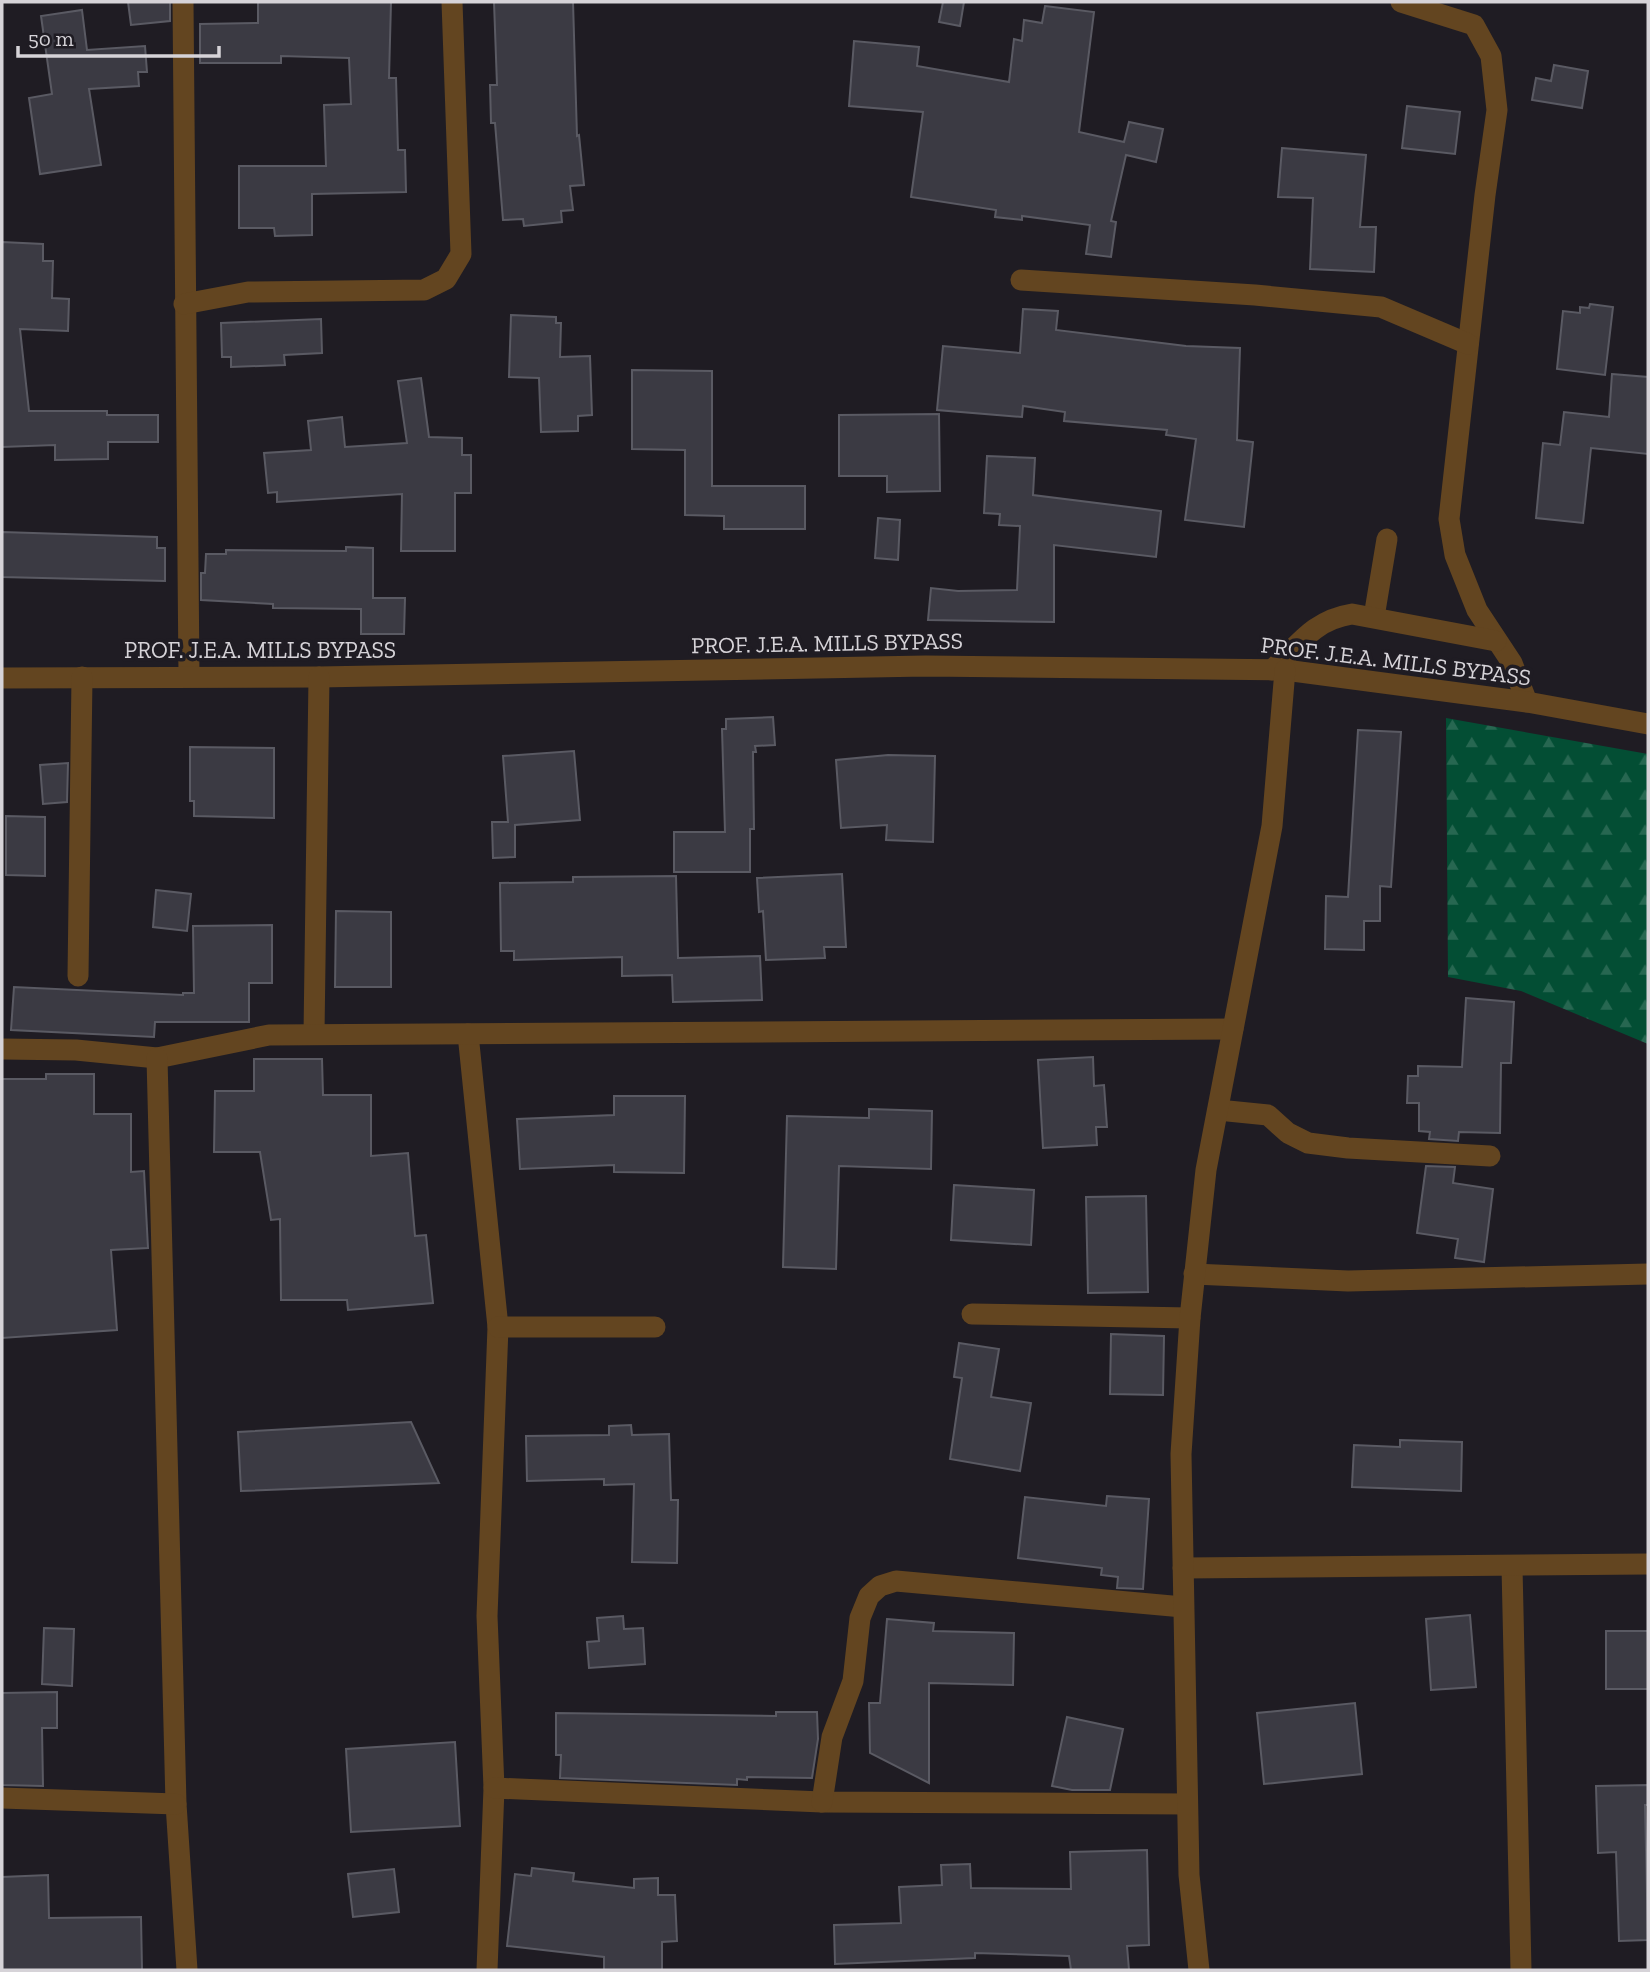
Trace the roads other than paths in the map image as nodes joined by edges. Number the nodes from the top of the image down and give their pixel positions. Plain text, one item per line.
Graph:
1 (183, 2) edge
2 (452, 2) edge
3 (1401, 2) edge
4 (1021, 280) dead end
5 (184, 304) junction
6 (1468, 344) junction
7 (1387, 539) dead end
8 (1374, 617) junction
9 (1496, 641) junction
10 (1279, 670) junction
11 (189, 676) junction
12 (82, 677) junction
13 (318, 677) junction
14 (2, 678) edge
15 (1527, 702) junction
16 (1648, 724) edge
17 (78, 976) dead end
18 (1233, 1029) junction
19 (314, 1034) junction
20 (468, 1034) junction
21 (2, 1049) edge
22 (157, 1058) junction
23 (1218, 1110) junction
24 (1490, 1156) dead end
25 (1194, 1274) junction
26 (1648, 1274) edge
27 (972, 1314) dead end
28 (1190, 1318) junction
29 (498, 1326) junction
30 (655, 1327) dead end
31 (1648, 1564) edge
32 (1512, 1567) junction
33 (1183, 1568) junction
34 (1183, 1607) junction
35 (494, 1788) junction
36 (2, 1798) edge
37 (822, 1802) junction
38 (176, 1804) junction
39 (1187, 1804) junction
40 (187, 1970) edge
41 (487, 1970) edge
42 (1199, 1970) edge
43 (1521, 1970) edge

1 - 5 street
2 - 5 street
3 - 6 street
4 - 6 street
5 - 11 street
6 - 9 street
7 - 8 street
8 - 9 street
8 - 10 street
9 - 15 street
10 - 13 street, PROF. J.E.A. MILLS BYPASS
10 - 15 street, PROF. J.E.A. MILLS BYPASS
10 - 18 street
11 - 12 street, PROF. J.E.A. MILLS BYPASS
11 - 13 street, PROF. J.E.A. MILLS BYPASS
12 - 14 street, PROF. J.E.A. MILLS BYPASS
12 - 17 street
13 - 19 street
15 - 16 street, PROF. J.E.A. MILLS BYPASS
18 - 20 street
18 - 23 street
19 - 20 street
19 - 22 street
20 - 29 street
21 - 22 street
22 - 38 street
23 - 24 street
23 - 25 street
25 - 26 street
25 - 28 street
27 - 28 street
28 - 33 street
29 - 30 street
29 - 35 street
31 - 32 street
32 - 33 street
32 - 43 street
33 - 34 street
34 - 37 street
34 - 39 street
35 - 37 street
35 - 41 street
36 - 38 street
37 - 39 street
38 - 40 street
39 - 42 street

